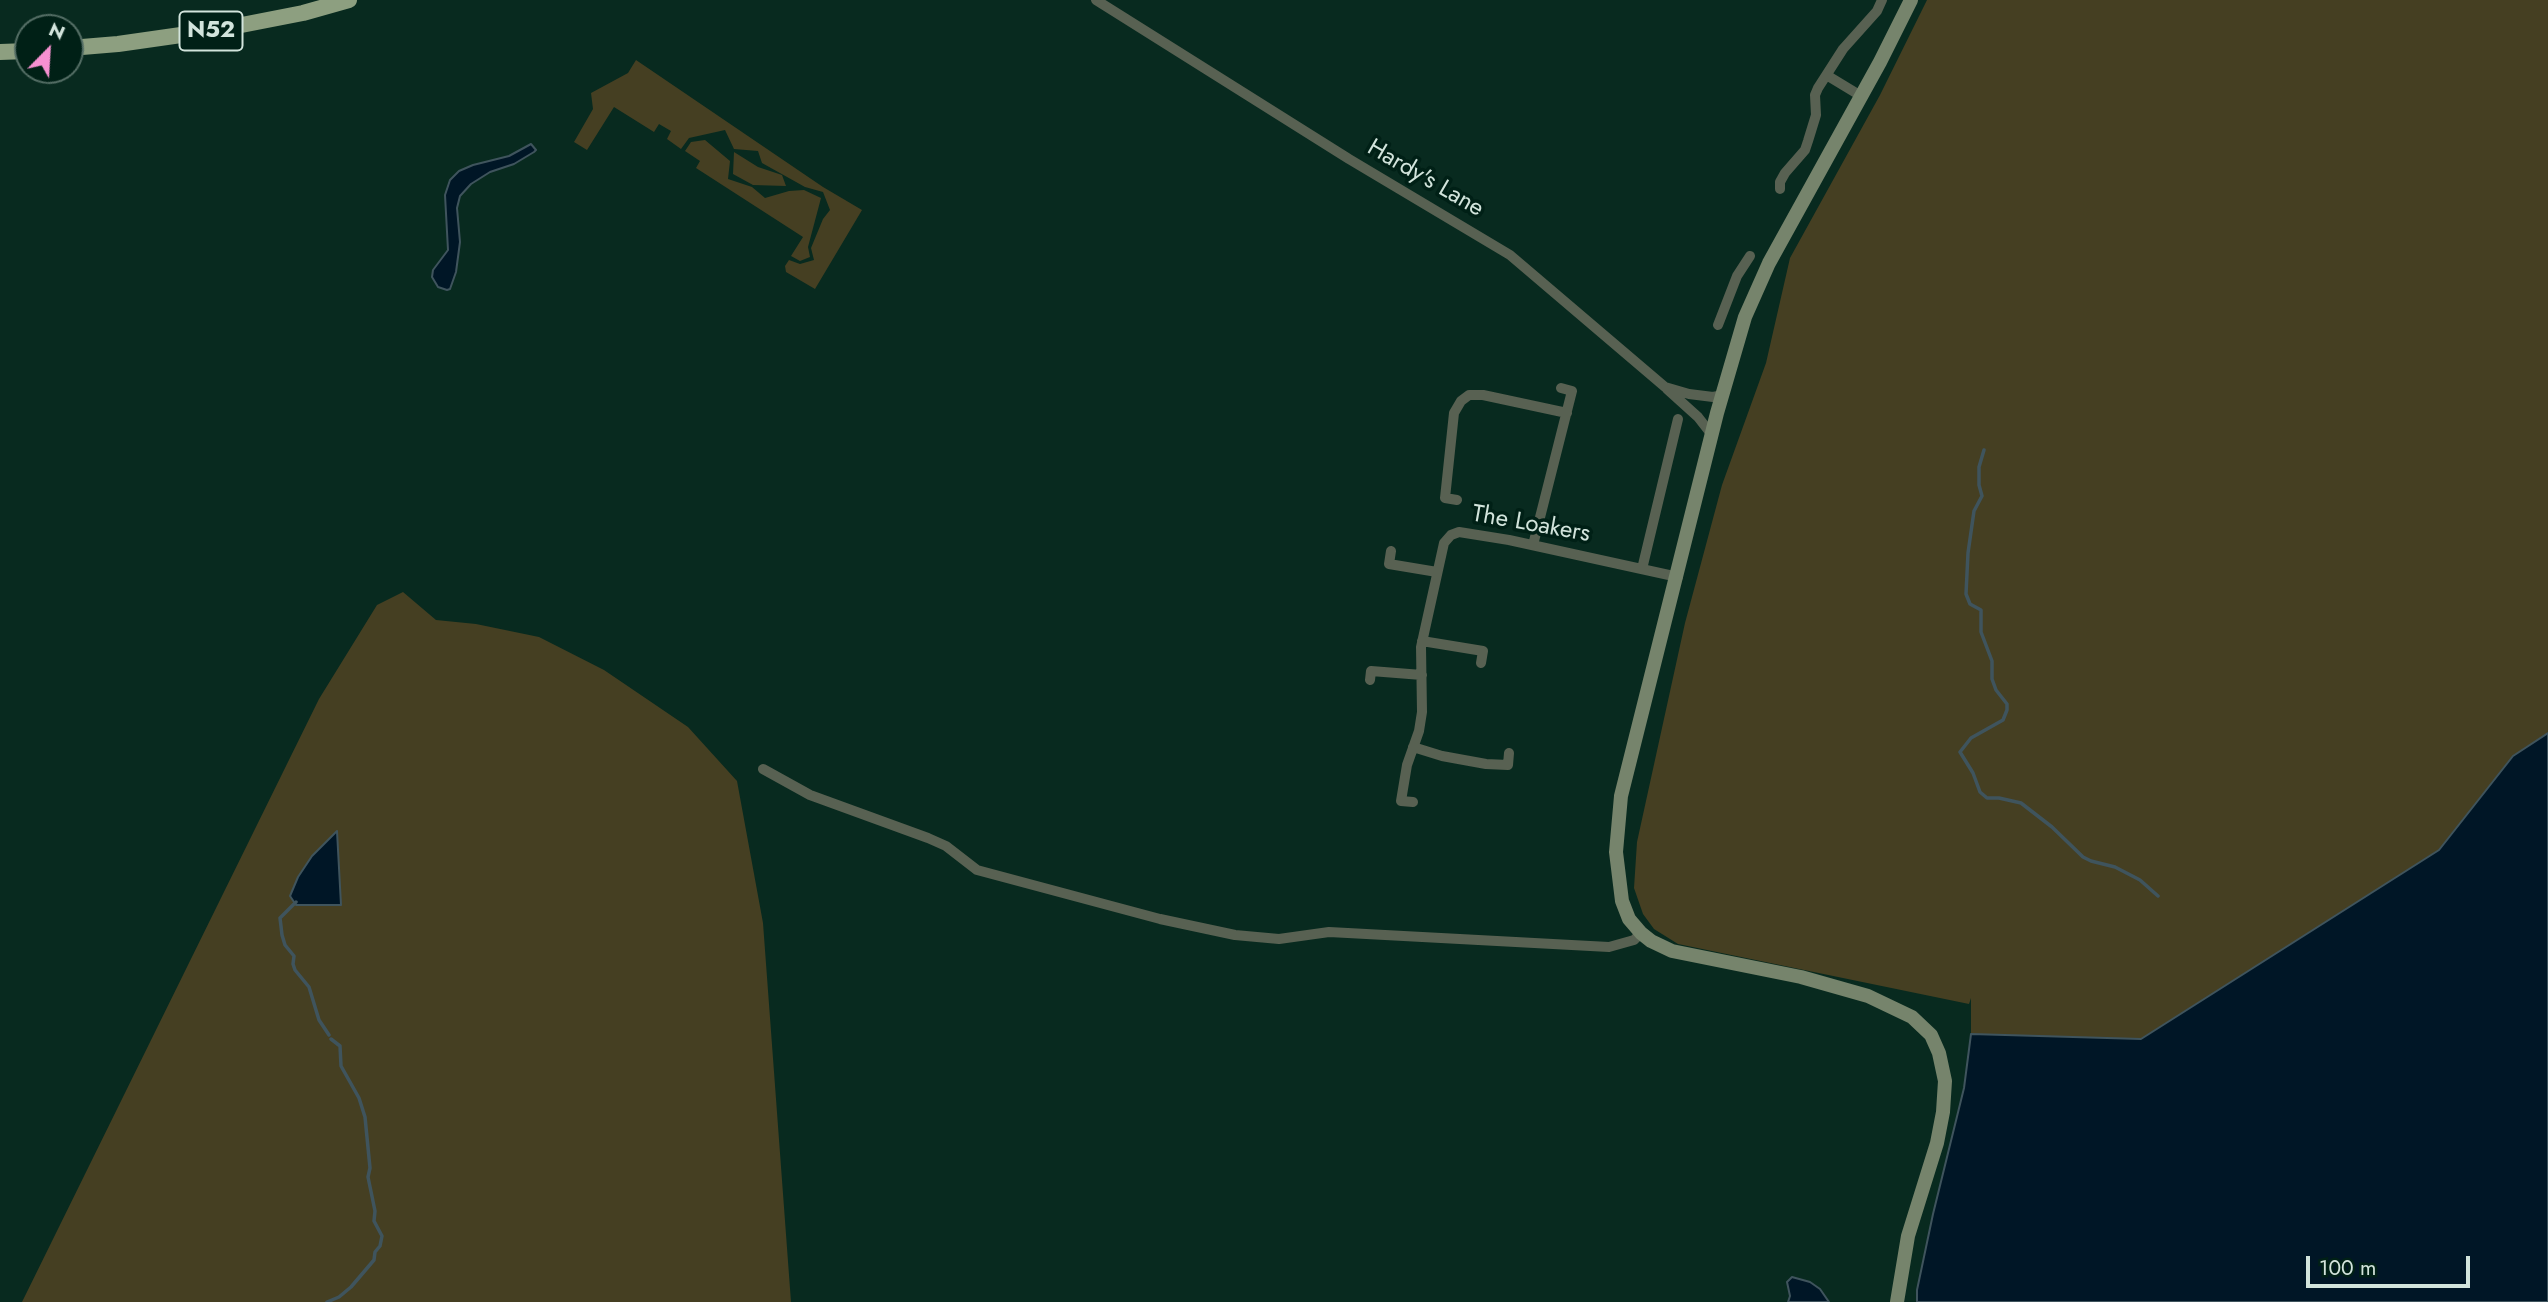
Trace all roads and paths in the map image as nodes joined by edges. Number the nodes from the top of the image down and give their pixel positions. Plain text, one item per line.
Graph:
1 (349, 0) edge
2 (1096, 0) edge
3 (1882, 0) edge
4 (1911, 0) edge
5 (84, 46) edge
6 (1828, 76) junction
7 (1861, 96) junction
8 (1780, 189) dead end
9 (1750, 256) dead end
10 (1730, 296) junction
11 (1749, 308) junction
12 (1718, 325) dead end
13 (1665, 387) junction
14 (1561, 388) dead end
15 (1723, 395) junction
16 (1567, 413) junction
17 (1678, 419) dead end
18 (1712, 435) junction
19 (1457, 500) dead end
20 (1533, 545) junction
21 (1391, 551) dead end
22 (1642, 569) junction
23 (1437, 572) junction
24 (1678, 577) junction
25 (1422, 641) junction
26 (1481, 663) dead end
27 (1422, 675) junction
28 (1370, 680) dead end
29 (1413, 747) junction
30 (1509, 753) dead end
31 (763, 769) dead end
32 (1413, 802) dead end
33 (1640, 933) junction
34 (1897, 1302) edge

1 - 5 main road, N52
2 - 13 street, Hardy's Lane
3 - 6 street
4 - 7 main road
6 - 7 street
6 - 8 street
7 - 11 main road
9 - 10 street
10 - 11 street
10 - 12 street
11 - 15 main road
13 - 15 street, Hardy's Lane
13 - 18 street
14 - 16 street
15 - 18 main road
16 - 19 street
16 - 20 street
17 - 22 street
18 - 24 main road
20 - 22 street, The Loakers
20 - 23 street, The Loakers
21 - 23 street
22 - 24 street, The Loakers
23 - 25 street, The Loakers
24 - 33 main road
25 - 26 street
25 - 27 street, The Loakers
27 - 28 street
27 - 29 street, The Loakers
29 - 30 street
29 - 32 street, The Loakers
31 - 33 street
33 - 34 main road

